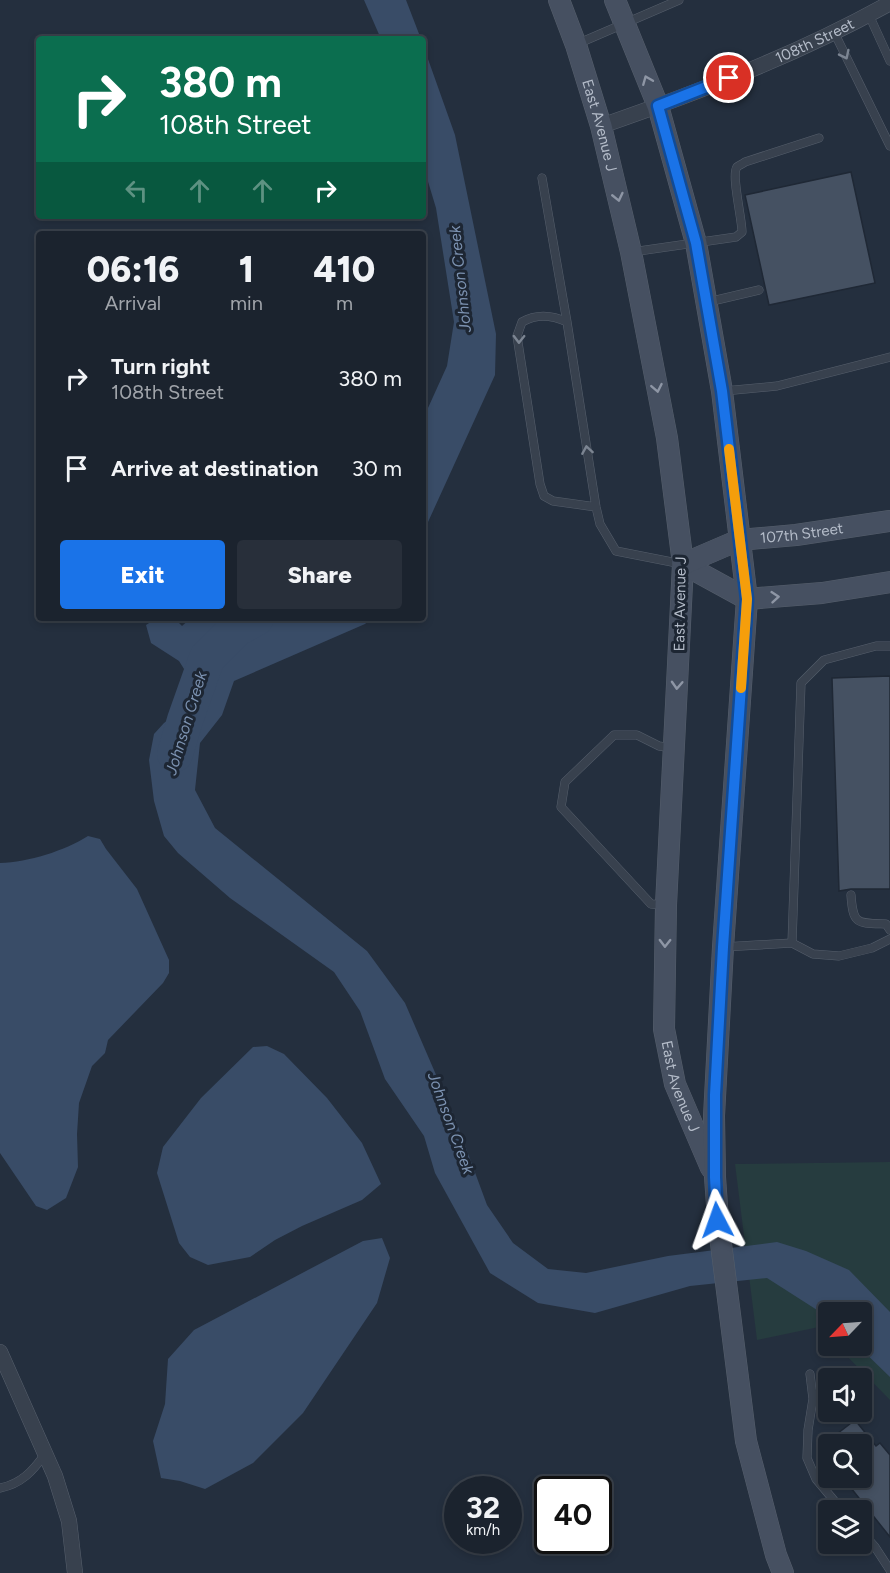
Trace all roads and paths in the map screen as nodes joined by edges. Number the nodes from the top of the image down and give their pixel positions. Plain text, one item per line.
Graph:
1 (559, 0) edge
2 (615, 0) edge
3 (679, 0) edge
4 (890, 3) edge
5 (868, 15) junction
6 (624, 24) junction
7 (834, 32) junction
8 (576, 45) junction
9 (890, 62) edge
10 (658, 106) junction
11 (601, 126) junction
12 (819, 138) dead end
13 (890, 146) edge
14 (542, 178) dead end
15 (696, 243) junction
16 (631, 252) junction
17 (759, 290) dead end
18 (705, 303) junction
19 (567, 322) junction
20 (890, 357) edge
21 (722, 391) junction
22 (596, 507) junction
23 (890, 521) edge
24 (739, 540) junction
25 (683, 564) junction
26 (890, 582) edge
27 (747, 599) junction
28 (890, 646) edge
29 (674, 748) junction
30 (851, 895) dead end
31 (666, 905) junction
32 (890, 930) edge
33 (890, 939) edge
34 (792, 943) junction
35 (723, 947) junction
36 (715, 1177) junction
37 (0, 1352) edge
38 (810, 1374) dead end
39 (45, 1454) junction
40 (0, 1488) edge
41 (834, 1500) edge
42 (872, 1544) edge
43 (890, 1570) edge
44 (75, 1573) edge
45 (783, 1573) edge

1 - 8 street, East Avenue J
2 - 6 street, East Avenue J
3 - 6 lane
4 - 5 street, 108th Street
5 - 7 street, 108th Street
5 - 9 lane
6 - 8 lane
10 -> 6 street, East Avenue J
7 - 10 street, 108th Street
7 -> 13 lane
8 - 11 street, East Avenue J
10 - 11 street, 108th Street
10 - 15 street, East Avenue J
11 -> 16 street, East Avenue J
12 - 15 lane
14 - 19 lane
15 - 16 lane
15 - 18 street, East Avenue J
16 -> 25 street, East Avenue J
17 - 18 lane
18 - 21 street, East Avenue J
22 -> 19 lane
19 -> 22 lane
20 - 21 lane
21 - 24 street, East Avenue J
22 - 25 lane
23 - 24 street, 107th Street
24 - 25 street, 107th Street
24 - 27 street, East Avenue J
25 - 27 street
25 -> 29 street, East Avenue J
27 -> 26 street
27 - 35 street, East Avenue J
28 - 34 lane
29 - 31 street, East Avenue J
29 - 31 lane
30 - 32 lane
31 -> 36 street, East Avenue J
33 - 34 lane
34 - 35 lane
35 - 36 street, East Avenue J
36 - 45 street, East Avenue J
37 - 39 street
38 - 41 lane
39 - 40 lane
39 - 44 street
42 - 43 lane

